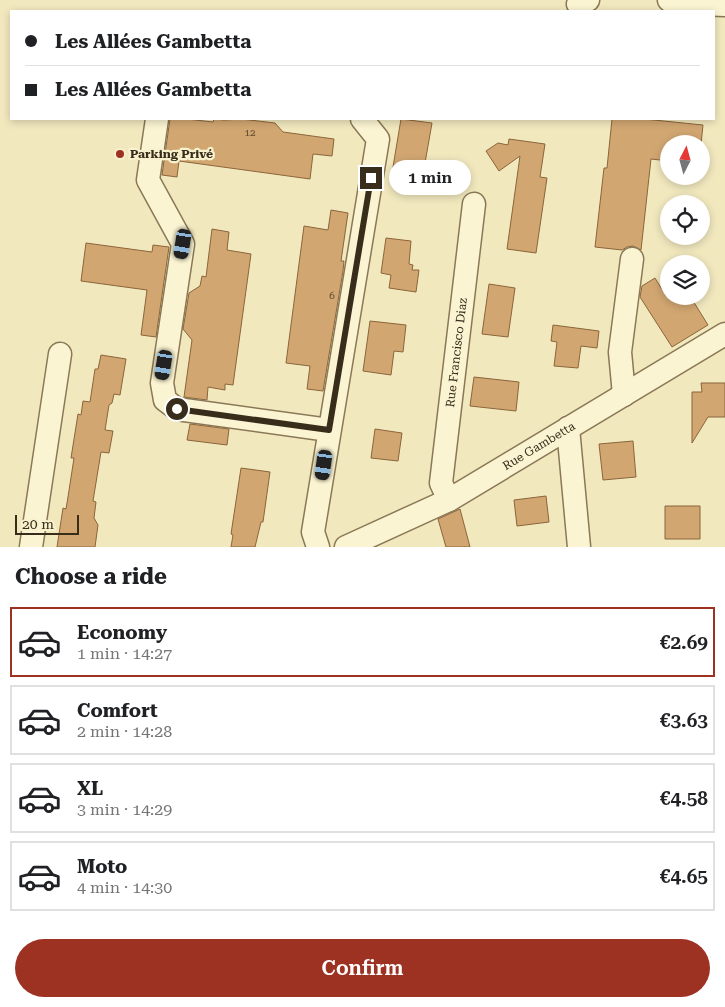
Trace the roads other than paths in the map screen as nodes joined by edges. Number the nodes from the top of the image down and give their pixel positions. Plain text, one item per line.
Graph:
1 (669, 0) edge
2 (725, 6) edge
3 (157, 120) edge
4 (363, 120) edge
5 (474, 204) dead end
6 (632, 259) dead end
7 (725, 334) edge
8 (60, 354) dead end
9 (624, 395) junction
10 (568, 428) junction
11 (329, 430) junction
12 (449, 500) junction
13 (30, 547) edge
14 (318, 547) edge
15 (346, 547) edge
16 (579, 547) edge

1 - 2 street
3 - 11 street
4 - 11 street
5 - 12 street, Rue Francisco Diaz
6 - 9 street
7 - 9 street, Rue Gambetta
8 - 13 street
9 - 10 street, Rue Gambetta
10 - 12 street, Rue Gambetta
10 - 16 street
11 - 14 street
12 - 15 street, Rue Gambetta

